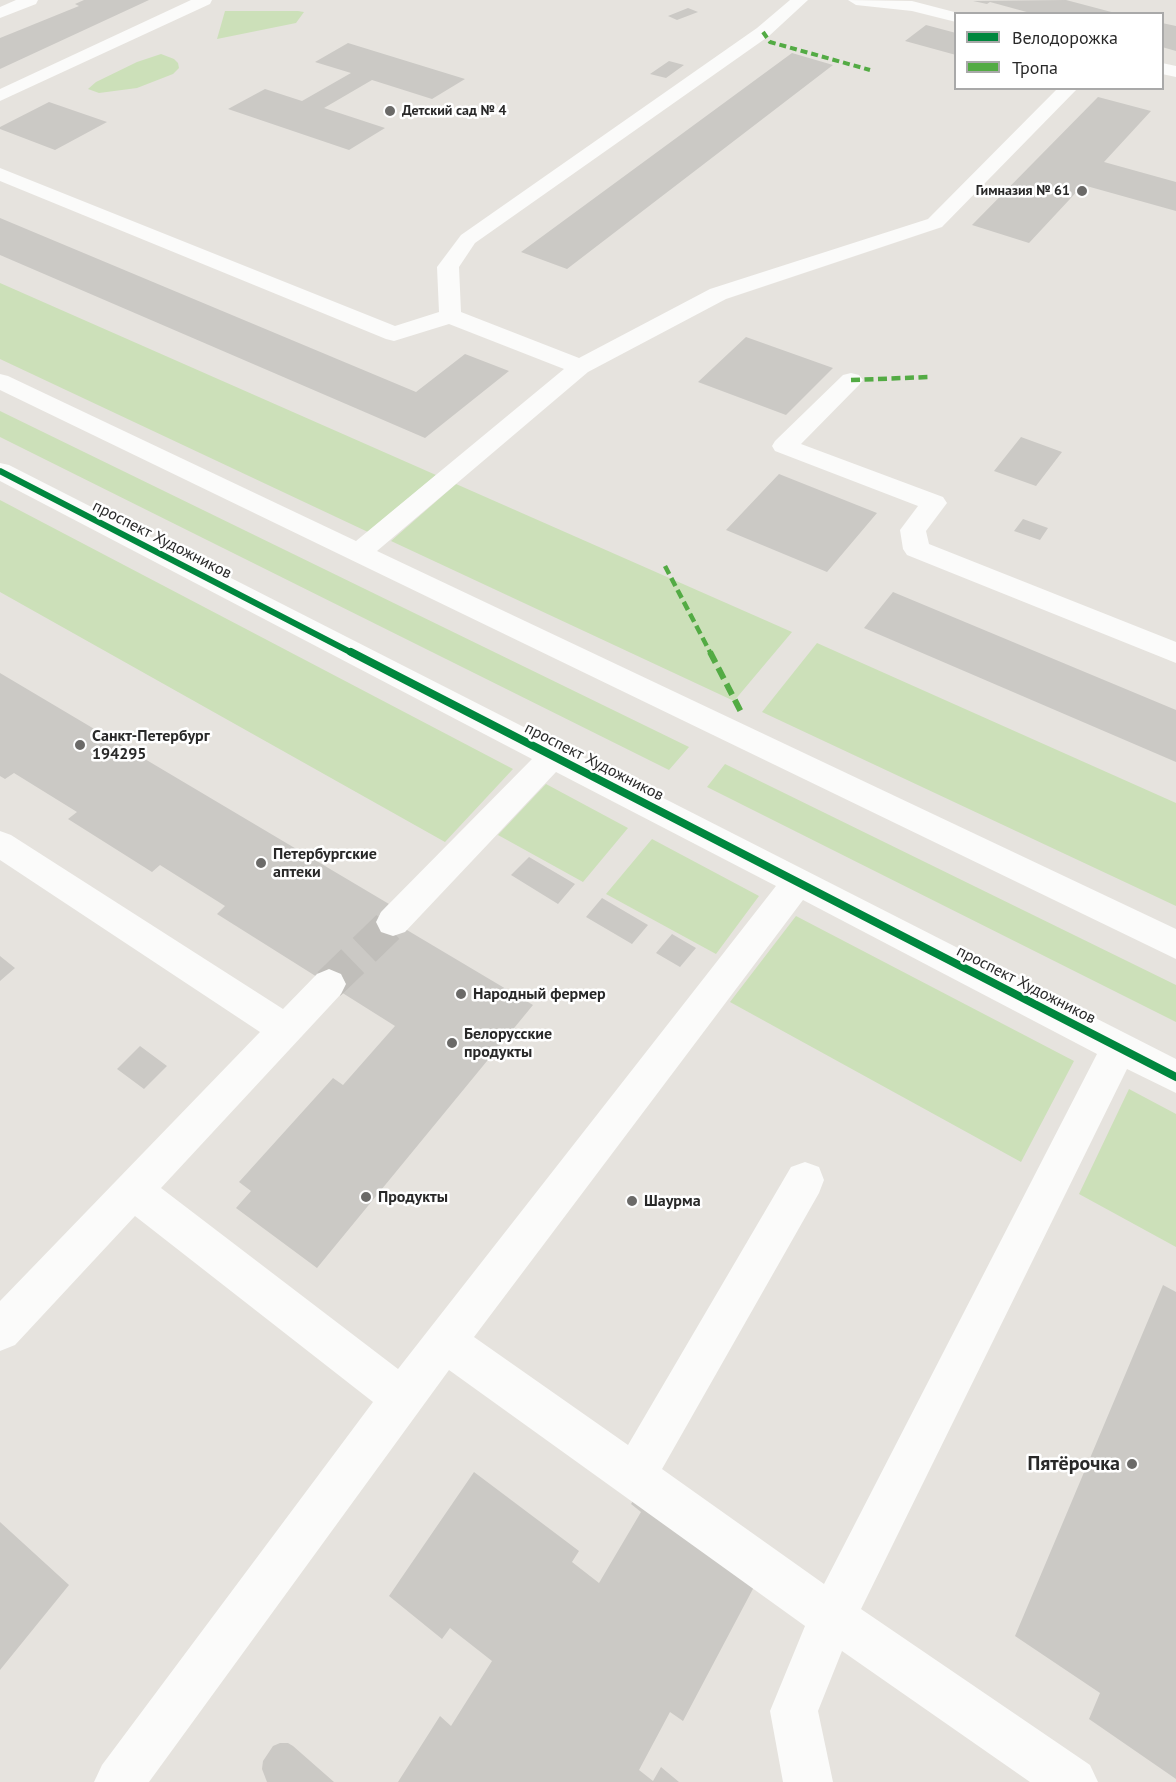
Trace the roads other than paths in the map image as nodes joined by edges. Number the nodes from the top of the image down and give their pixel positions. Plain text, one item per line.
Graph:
1 (30, 0) edge
2 (204, 0) edge
3 (800, 0) edge
4 (856, 0) edge
5 (895, 2) edge
6 (0, 13) edge
7 (954, 16) edge
8 (1067, 90) edge
9 (0, 96) edge
10 (0, 174) edge
11 (450, 316) junction
12 (580, 367) junction
13 (851, 380) dead end
14 (0, 381) edge
15 (0, 471) edge
16 (358, 553) junction
17 (1176, 654) edge
18 (553, 756) junction
19 (0, 844) edge
20 (798, 882) junction
21 (393, 922) tunnel mouth
22 (1176, 945) edge
23 (329, 984) tunnel mouth
24 (286, 1030) junction
25 (1119, 1048) junction
26 (1176, 1077) edge
27 (806, 1180) dead end
28 (134, 1191) junction
29 (0, 1330) edge
30 (444, 1341) junction
31 (402, 1398) junction
32 (634, 1476) junction
33 (832, 1617) junction
34 (119, 1782) edge
35 (808, 1782) edge
36 (1073, 1782) edge

1 - 6 street
2 - 9 street
3 - 11 street
4 - 5 street
5 - 7 street
8 - 12 street
10 - 11 street
11 - 12 street
12 - 16 street
13 - 17 street
14 - 16 street
15 - 18 street, проспект Художников
16 - 22 street
18 - 20 street, проспект Художников
18 - 21 street
19 - 24 street
20 - 25 street, проспект Художников
20 - 30 street
23 - 24 street
24 - 28 street
25 - 26 street, проспект Художников
25 - 33 street
27 - 32 street
28 - 29 street
28 - 31 street
30 - 31 street
30 - 32 street
31 - 34 street
32 - 33 street
33 - 35 street
33 - 36 street

